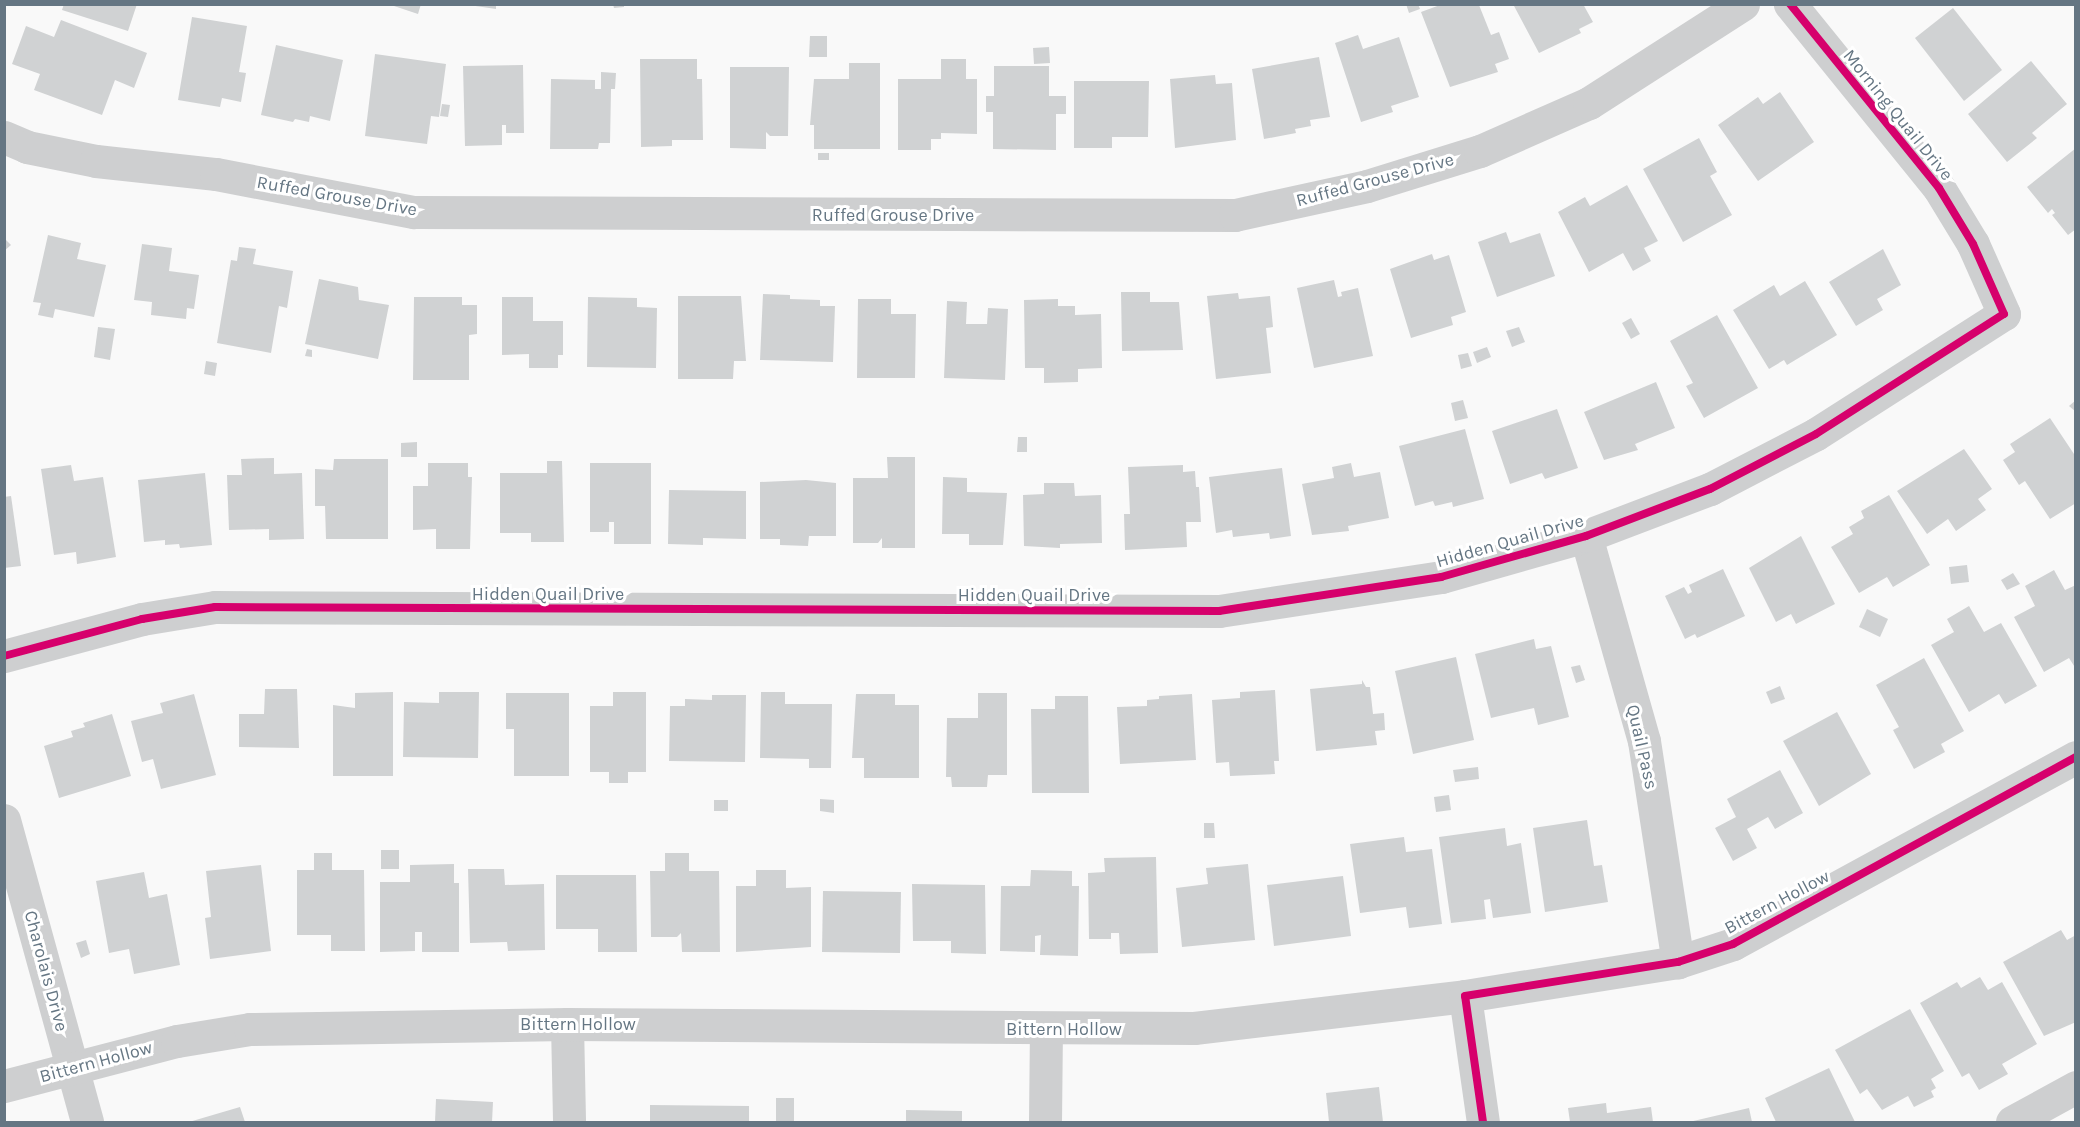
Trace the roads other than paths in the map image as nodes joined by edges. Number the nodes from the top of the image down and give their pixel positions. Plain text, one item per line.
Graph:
1 (1743, 4) edge
2 (1790, 4) edge
3 (4, 137) edge
4 (2004, 314) joint
5 (1586, 536) junction
6 (4, 656) edge
7 (2076, 757) edge
8 (4, 820) edge
9 (1678, 962) junction
10 (1465, 996) junction
11 (567, 1024) junction
12 (1046, 1030) junction
13 (72, 1067) junction
14 (4, 1086) edge
15 (2076, 1087) edge
16 (87, 1122) edge
17 (569, 1122) edge
18 (1045, 1122) edge
19 (1483, 1122) edge
20 (2012, 1122) edge

1 - 3 street, Ruffed Grouse Drive
2 - 4 street, Morning Quail Drive
4 - 5 street, Hidden Quail Drive
5 - 6 street, Hidden Quail Drive
5 - 9 street, Quail Pass
7 - 9 street, Bittern Hollow
8 - 13 street, Charolais Drive
9 - 10 street, Bittern Hollow
10 - 12 street, Bittern Hollow
10 - 19 street
11 - 12 street, Bittern Hollow
11 - 13 street, Bittern Hollow
11 - 17 street
12 - 18 street
13 - 14 street, Bittern Hollow
13 - 16 street, Charolais Drive
15 - 20 street

